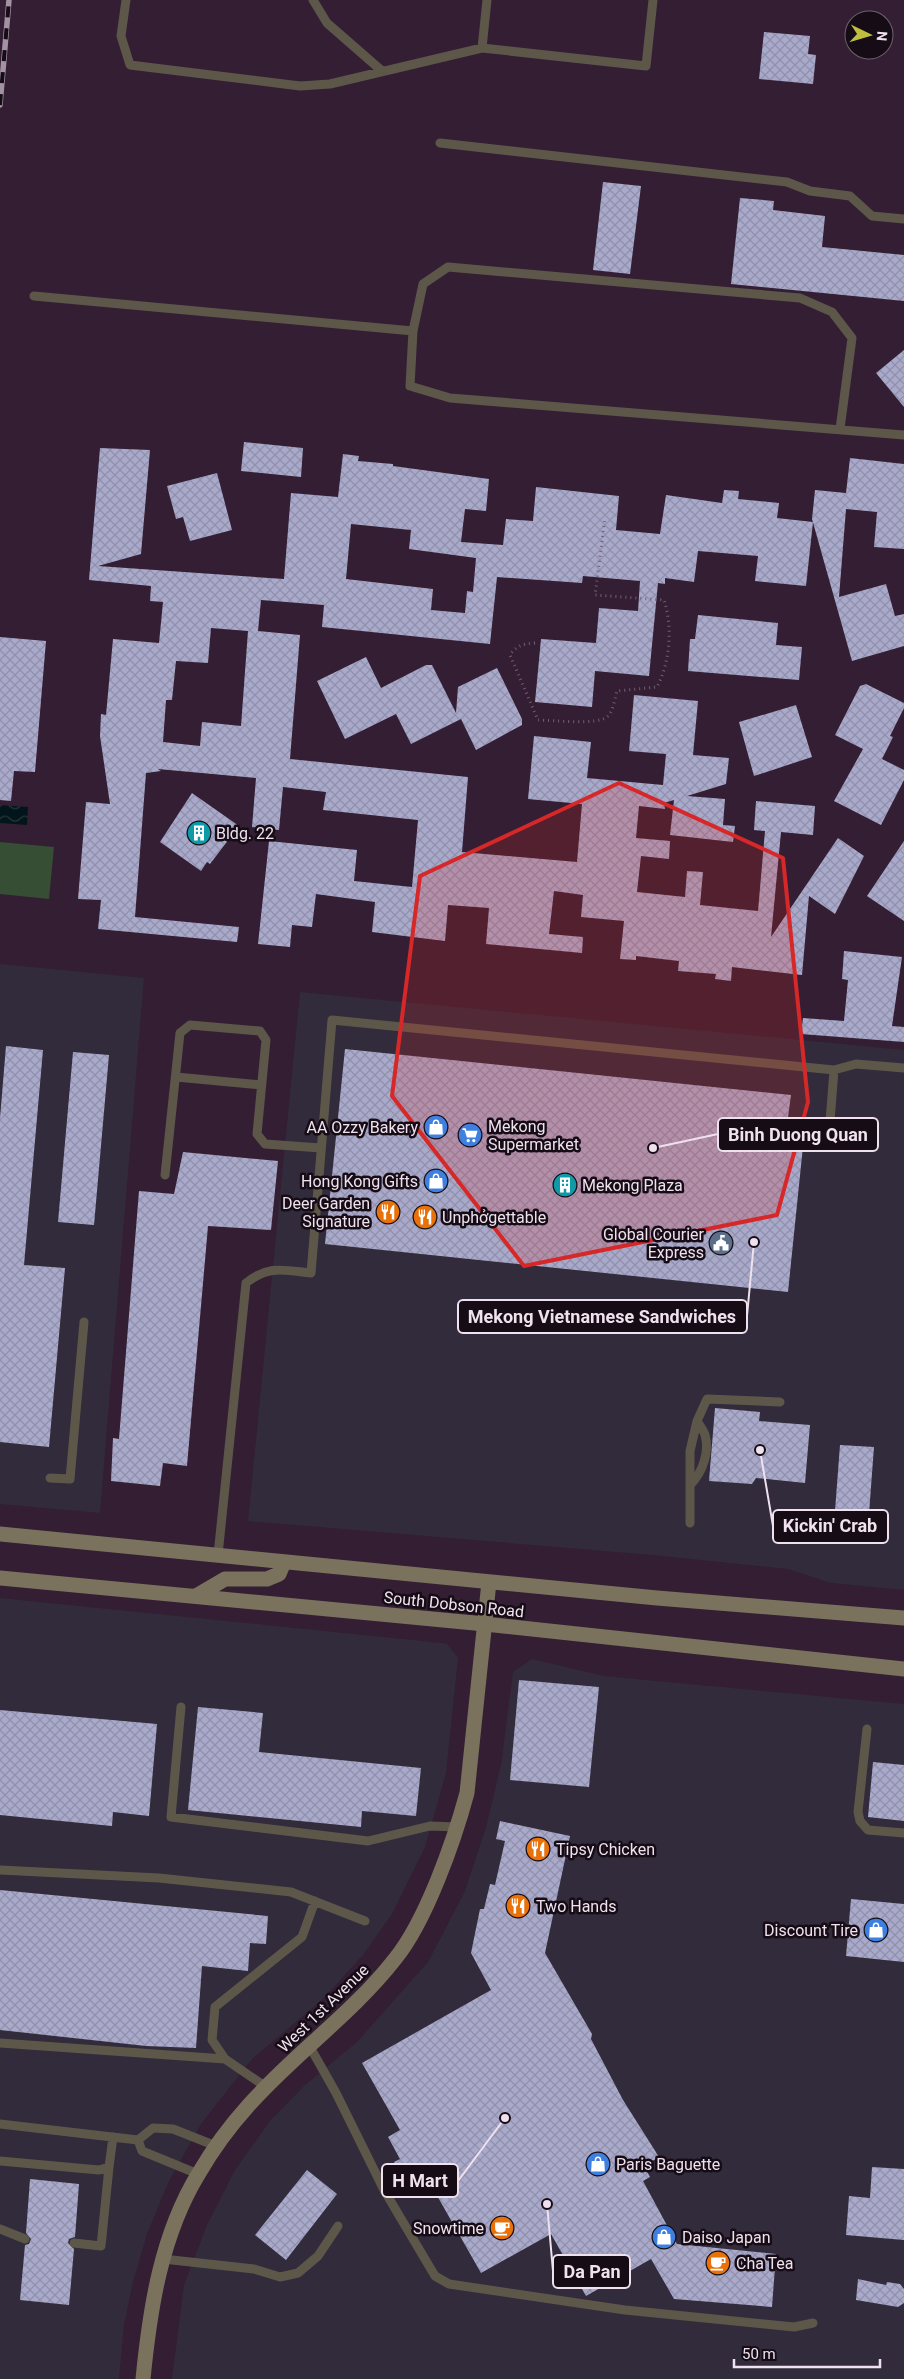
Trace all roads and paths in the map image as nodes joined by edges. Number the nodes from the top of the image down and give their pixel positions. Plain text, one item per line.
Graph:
1 (126, 0) edge
2 (313, 0) edge
3 (487, 0) edge
4 (653, 0) edge
5 (482, 48) junction
6 (382, 71) junction
7 (440, 143) dead end
8 (904, 219) edge
9 (34, 296) dead end
10 (413, 330) junction
11 (840, 429) junction
12 (904, 435) edge
13 (605, 518) dead end
14 (535, 643) dead end
15 (904, 1068) edge
16 (834, 1070) junction
17 (176, 1077) junction
18 (261, 1084) junction
19 (828, 1147) dead end
20 (321, 1148) junction
21 (165, 1175) dead end
22 (84, 1322) dead end
23 (780, 1402) dead end
24 (697, 1421) junction
25 (50, 1478) dead end
26 (691, 1484) junction
27 (690, 1523) dead end
28 (0, 1534) edge
29 (218, 1555) junction
30 (284, 1562) junction
31 (0, 1578) edge
32 (489, 1582) junction
33 (196, 1596) junction
34 (904, 1618) edge
35 (485, 1624) junction
36 (904, 1669) edge
37 (182, 1707) dead end
38 (867, 1729) dead end
39 (458, 1827) junction
40 (904, 1833) edge
41 (0, 1870) edge
42 (315, 1901) junction
43 (366, 1921) dead end
44 (0, 2044) edge
45 (310, 2047) junction
46 (225, 2059) junction
47 (266, 2087) junction
48 (0, 2124) edge
49 (113, 2138) junction
50 (138, 2140) junction
51 (216, 2146) junction
52 (0, 2161) edge
53 (109, 2167) junction
54 (198, 2174) junction
55 (338, 2226) dead end
56 (0, 2229) edge
57 (25, 2239) dead end
58 (74, 2243) dead end
59 (162, 2258) junction
60 (813, 2323) dead end
61 (143, 2379) edge

1 - 6 lane
2 - 6 lane
3 - 5 lane
4 - 5 lane
5 - 6 lane
7 - 8 lane
9 - 10 lane
10 - 11 lane
10 - 11 lane
11 - 12 lane
13 - 14 path
15 - 16 lane
16 - 19 lane
16 - 20 lane
17 - 18 lane
17 - 18 lane
17 - 21 lane
18 - 20 lane
20 - 29 lane
22 - 25 lane
23 - 24 lane
24 - 26 lane
24 - 26 lane
26 - 27 lane
28 - 29 main road, South Dobson Road
29 - 30 main road, South Dobson Road
30 - 32 main road, South Dobson Road
30 - 33 main road
31 - 33 main road, South Dobson Road
32 - 34 main road, South Dobson Road
32 - 35 main road, West 1st Avenue
33 - 35 main road, South Dobson Road
35 - 36 main road, South Dobson Road
35 - 39 main road, West 1st Avenue
37 - 39 lane
38 - 40 lane
39 - 45 main road, West 1st Avenue
41 - 42 lane
42 - 43 lane
42 - 46 lane
44 - 46 lane
45 - 47 main road, West 1st Avenue
45 - 60 lane
46 - 47 lane
47 - 51 main road, West 1st Avenue
48 - 49 lane
49 - 50 lane
49 - 53 lane
50 - 51 lane
50 - 54 lane
51 - 54 main road, West 1st Avenue
52 - 53 lane
53 - 58 lane
54 - 59 main road, West 1st Avenue
55 - 59 lane
56 - 57 lane
59 - 61 main road, West 1st Avenue

